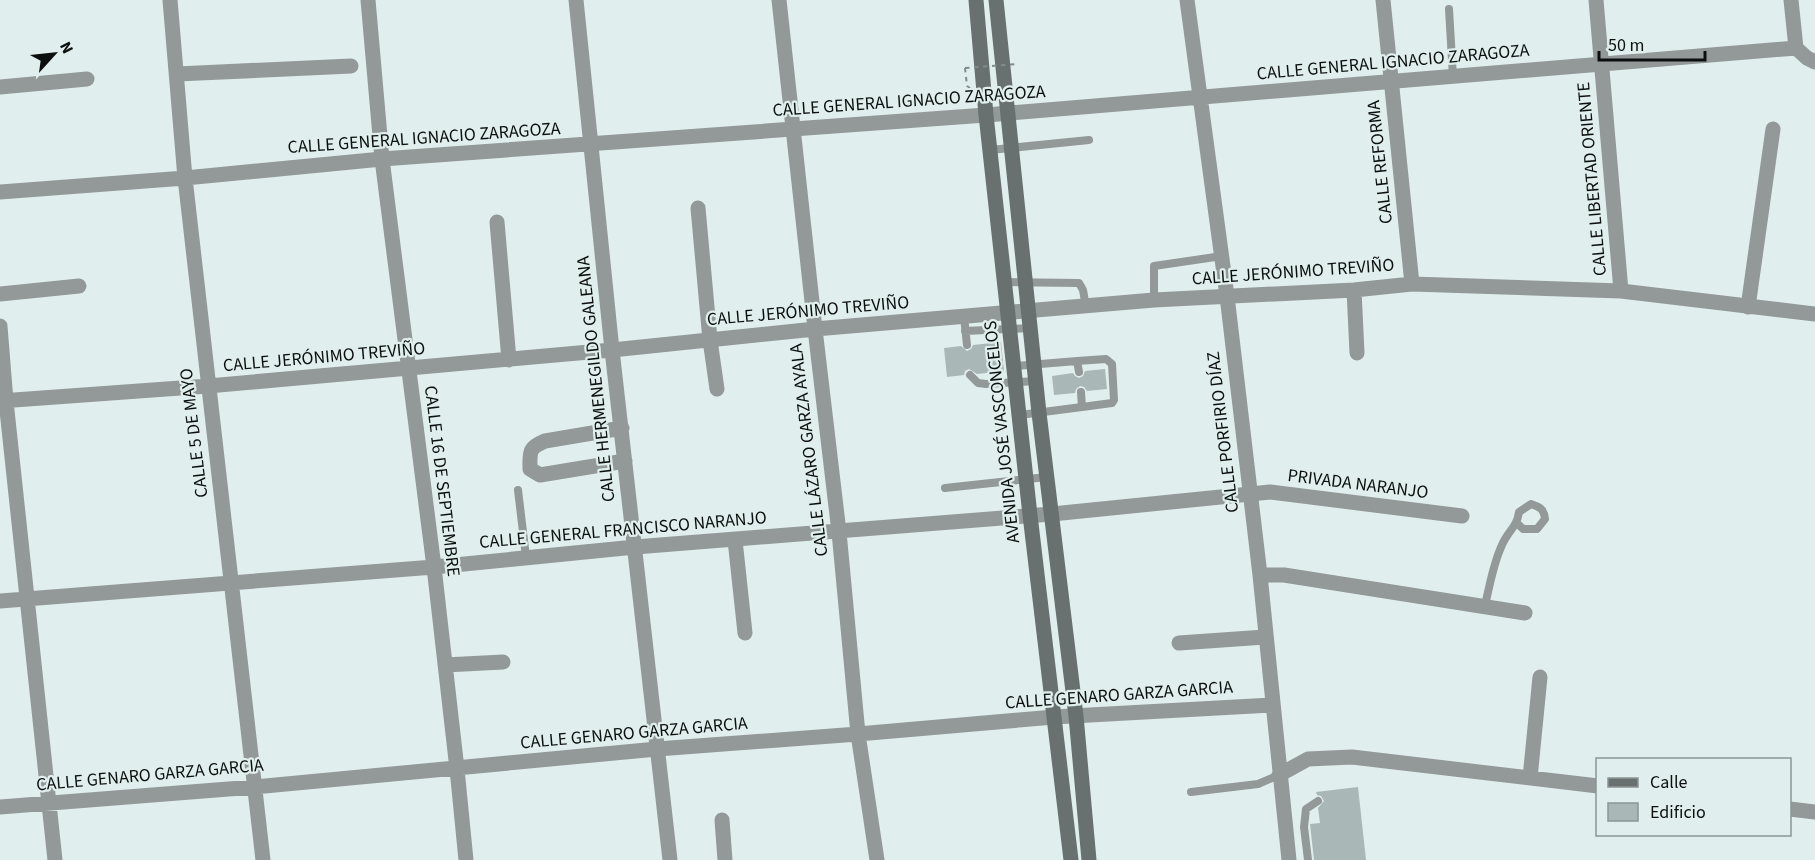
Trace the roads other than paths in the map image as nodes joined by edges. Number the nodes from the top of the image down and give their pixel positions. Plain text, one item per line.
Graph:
1 (170, 0) edge
2 (368, 0) edge
3 (576, 0) edge
4 (779, 0) edge
5 (976, 0) edge
6 (996, 0) edge
7 (1187, 0) edge
8 (1383, 0) edge
9 (1596, 0) edge
10 (1791, 0) edge
11 (1449, 9) dead end
12 (1796, 48) junction
13 (1815, 62) edge
14 (1603, 64) junction
15 (351, 66) dead end
16 (177, 74) junction
17 (1453, 77) junction
18 (87, 79) dead end
19 (1392, 83) junction
20 (0, 87) edge
21 (1199, 97) junction
22 (1008, 113) junction
23 (986, 115) junction
24 (792, 129) junction
25 (1773, 129) dead end
26 (1089, 140) dead end
27 (590, 146) junction
28 (1012, 148) junction
29 (990, 150) junction
30 (382, 159) junction
31 (184, 178) junction
32 (0, 192) edge
33 (698, 208) dead end
34 (497, 222) dead end
35 (1222, 256) junction
36 (1027, 281) junction
37 (1005, 282) junction
38 (1412, 284) junction
39 (79, 286) dead end
40 (1354, 290) junction
41 (1621, 291) junction
42 (0, 294) edge
43 (1227, 296) junction
44 (1154, 300) junction
45 (1086, 307) junction
46 (1748, 307) junction
47 (1030, 311) junction
48 (1009, 313) junction
49 (1815, 314) edge
50 (965, 324) junction
51 (0, 326) edge
52 (1031, 328) junction
53 (814, 329) junction
54 (1011, 329) junction
55 (710, 340) junction
56 (967, 345) dead end
57 (612, 350) junction
58 (1357, 353) dead end
59 (509, 360) junction
60 (1077, 361) junction
61 (1034, 364) junction
62 (1015, 366) junction
63 (408, 369) junction
64 (1079, 372) dead end
65 (970, 375) dead end
66 (1036, 381) junction
67 (1016, 382) junction
68 (208, 386) junction
69 (717, 389) dead end
70 (1081, 392) dead end
71 (3, 401) edge
72 (1082, 407) junction
73 (1039, 412) junction
74 (1020, 415) junction
75 (622, 428) junction
76 (626, 461) junction
77 (1047, 477) junction
78 (1027, 479) junction
79 (945, 488) dead end
80 (518, 490) dead end
81 (1250, 495) junction
82 (1052, 514) junction
83 (1030, 515) junction
84 (1462, 516) dead end
85 (1518, 524) dead end
86 (839, 532) junction
87 (735, 540) junction
88 (635, 547) junction
89 (526, 557) junction
90 (434, 567) junction
91 (1260, 575) junction
92 (232, 582) junction
93 (27, 599) junction
94 (0, 601) edge
95 (1485, 605) junction
96 (1525, 613) dead end
97 (745, 633) dead end
98 (1266, 637) junction
99 (1179, 643) dead end
100 (503, 662) dead end
101 (445, 665) junction
102 (1540, 676) dead end
103 (1272, 705) junction
104 (1076, 716) junction
105 (1054, 717) junction
106 (858, 734) junction
107 (657, 749) junction
108 (458, 769) junction
109 (1280, 775) junction
110 (1530, 778) junction
111 (1596, 786) edge
112 (254, 787) junction
113 (1191, 792) dead end
114 (1318, 801) dead end
115 (49, 803) junction
116 (0, 807) edge
117 (1791, 809) edge
118 (1815, 812) edge
119 (722, 820) dead end
120 (1306, 845) junction
121 (1288, 853) edge
122 (55, 860) edge
123 (263, 860) edge
124 (466, 860) edge
125 (670, 860) edge
126 (725, 860) edge
127 (877, 860) edge
128 (1071, 860) edge
129 (1089, 860) edge
130 (1308, 860) edge

1 - 16 street, CALLE 5 DE MAYO
2 - 30 street, CALLE 16 DE SEPTIEMBRE
3 - 27 street, CALLE HERMENEGILDO GALEANA
4 - 24 street, CALLE LÁZARO GARZA AYALA
5 - 23 main road, AVENIDA JOSÉ VASCONCELOS
6 - 22 main road
7 - 21 street, CALLE PORFIRIO DÍAZ
8 - 19 street, CALLE REFORMA
9 - 14 street, CALLE LIBERTAD ORIENTE
10 - 12 street
11 - 17 lane
12 - 13 street
12 - 14 street, CALLE GENERAL IGNACIO ZARAGOZA
14 - 17 street, CALLE GENERAL IGNACIO ZARAGOZA
14 - 41 street, CALLE LIBERTAD ORIENTE
15 - 16 street
16 - 31 street, CALLE 5 DE MAYO
17 - 19 street, CALLE GENERAL IGNACIO ZARAGOZA
18 - 20 street
19 - 21 street, CALLE GENERAL IGNACIO ZARAGOZA
19 - 38 street, CALLE REFORMA
21 - 22 street, CALLE GENERAL IGNACIO ZARAGOZA
21 - 35 street, CALLE PORFIRIO DÍAZ
22 - 23 street, CALLE GENERAL IGNACIO ZARAGOZA
22 - 28 main road
23 - 24 street, CALLE GENERAL IGNACIO ZARAGOZA
23 - 29 main road, AVENIDA JOSÉ VASCONCELOS
24 - 27 street, CALLE GENERAL IGNACIO ZARAGOZA
24 - 53 street, CALLE LÁZARO GARZA AYALA
25 - 46 street
26 - 28 lane
27 - 30 street, CALLE GENERAL IGNACIO ZARAGOZA
27 - 57 street, CALLE HERMENEGILDO GALEANA
28 - 29 lane
28 - 36 main road
29 - 37 main road, AVENIDA JOSÉ VASCONCELOS
30 - 31 street, CALLE GENERAL IGNACIO ZARAGOZA
30 - 63 street, CALLE 16 DE SEPTIEMBRE
31 - 32 street, CALLE GENERAL IGNACIO ZARAGOZA
31 - 68 street, CALLE 5 DE MAYO
33 - 55 street
34 - 59 street
35 - 43 street, CALLE PORFIRIO DÍAZ
35 - 44 lane
36 - 37 lane
36 - 45 lane
36 - 47 main road
37 - 48 main road, AVENIDA JOSÉ VASCONCELOS
38 - 40 street, CALLE JERÓNIMO TREVIÑO
38 - 41 street, CALLE JERÓNIMO TREVIÑO
39 - 42 street
40 - 43 street, CALLE JERÓNIMO TREVIÑO
40 - 58 street
41 - 46 street, CALLE JERÓNIMO TREVIÑO
43 - 44 street, CALLE JERÓNIMO TREVIÑO
43 - 81 street, CALLE PORFIRIO DÍAZ
44 - 45 street, CALLE JERÓNIMO TREVIÑO
45 - 47 street, CALLE JERÓNIMO TREVIÑO
46 - 49 street, CALLE JERÓNIMO TREVIÑO
47 - 48 street, CALLE JERÓNIMO TREVIÑO
47 - 52 main road
48 - 50 street, CALLE JERÓNIMO TREVIÑO
48 - 54 main road, AVENIDA JOSÉ VASCONCELOS
50 - 53 street, CALLE JERÓNIMO TREVIÑO
50 - 54 lane
50 - 56 lane
51 - 71 street
52 - 54 lane
52 - 61 main road
53 - 55 street, CALLE JERÓNIMO TREVIÑO
53 - 86 street, CALLE LÁZARO GARZA AYALA
54 - 62 main road, AVENIDA JOSÉ VASCONCELOS
55 - 57 street, CALLE JERÓNIMO TREVIÑO
55 - 69 street
57 - 59 street, CALLE JERÓNIMO TREVIÑO
57 - 75 street, CALLE HERMENEGILDO GALEANA
59 - 63 street, CALLE JERÓNIMO TREVIÑO
60 - 61 lane
60 - 64 lane
60 - 72 lane
61 - 62 lane
61 - 66 main road
62 - 67 main road, AVENIDA JOSÉ VASCONCELOS
63 - 68 street, CALLE JERÓNIMO TREVIÑO
63 - 90 street, CALLE 16 DE SEPTIEMBRE
65 - 67 lane
66 - 67 lane
66 - 73 main road
67 - 74 main road, AVENIDA JOSÉ VASCONCELOS
68 - 71 street, CALLE JERÓNIMO TREVIÑO
68 - 92 street, CALLE 5 DE MAYO
70 - 72 lane
71 - 93 street
72 - 73 lane
73 - 74 lane
73 - 77 main road
74 - 78 main road, AVENIDA JOSÉ VASCONCELOS
75 - 76 street, CALLE HERMENEGILDO GALEANA
75 - 76 street
76 - 88 street, CALLE HERMENEGILDO GALEANA
77 - 78 lane
77 - 82 main road
78 - 79 lane
78 - 83 main road, AVENIDA JOSÉ VASCONCELOS
80 - 89 lane
81 - 82 street, CALLE GENERAL FRANCISCO NARANJO
81 - 84 street, PRIVADA NARANJO
81 - 91 street, CALLE PORFIRIO DÍAZ
82 - 83 street, CALLE GENERAL FRANCISCO NARANJO
82 - 104 main road
83 - 86 street, CALLE GENERAL FRANCISCO NARANJO
83 - 105 main road, AVENIDA JOSÉ VASCONCELOS
85 - 95 lane
86 - 87 street, CALLE GENERAL FRANCISCO NARANJO
86 - 106 street, CALLE LÁZARO GARZA AYALA
87 - 88 street, CALLE GENERAL FRANCISCO NARANJO
87 - 97 street
88 - 89 street, CALLE GENERAL FRANCISCO NARANJO
88 - 107 street, CALLE HERMENEGILDO GALEANA
89 - 90 street, CALLE GENERAL FRANCISCO NARANJO
90 - 92 street, CALLE GENERAL FRANCISCO NARANJO
90 - 101 street, CALLE 16 DE SEPTIEMBRE
91 - 95 street
91 - 98 street, CALLE PORFIRIO DÍAZ
92 - 93 street, CALLE GENERAL FRANCISCO NARANJO
92 - 112 street, CALLE 5 DE MAYO
93 - 94 street, CALLE GENERAL FRANCISCO NARANJO
93 - 115 street
95 - 96 street
98 - 99 street
98 - 103 street, CALLE PORFIRIO DÍAZ
100 - 101 street
101 - 108 street, CALLE 16 DE SEPTIEMBRE
102 - 110 street
103 - 104 street, CALLE GENARO GARZA GARCIA
103 - 109 street, CALLE PORFIRIO DÍAZ
104 - 105 street, CALLE GENARO GARZA GARCIA
104 - 129 main road
105 - 106 street, CALLE GENARO GARZA GARCIA
105 - 128 main road, AVENIDA JOSÉ VASCONCELOS
106 - 107 street, CALLE GENARO GARZA GARCIA
106 - 127 street, CALLE LÁZARO GARZA AYALA
107 - 108 street, CALLE GENARO GARZA GARCIA
107 - 125 street, CALLE HERMENEGILDO GALEANA
108 - 112 street, CALLE GENARO GARZA GARCIA
108 - 124 street, CALLE 16 DE SEPTIEMBRE
109 - 110 street
109 - 113 lane
109 - 121 street, CALLE PORFIRIO DÍAZ
110 - 111 street
112 - 115 street, CALLE GENARO GARZA GARCIA
112 - 123 street, CALLE 5 DE MAYO
114 - 120 lane
115 - 116 street, CALLE GENARO GARZA GARCIA
115 - 122 street
117 - 118 street
119 - 126 street
120 - 121 lane
120 - 130 lane

